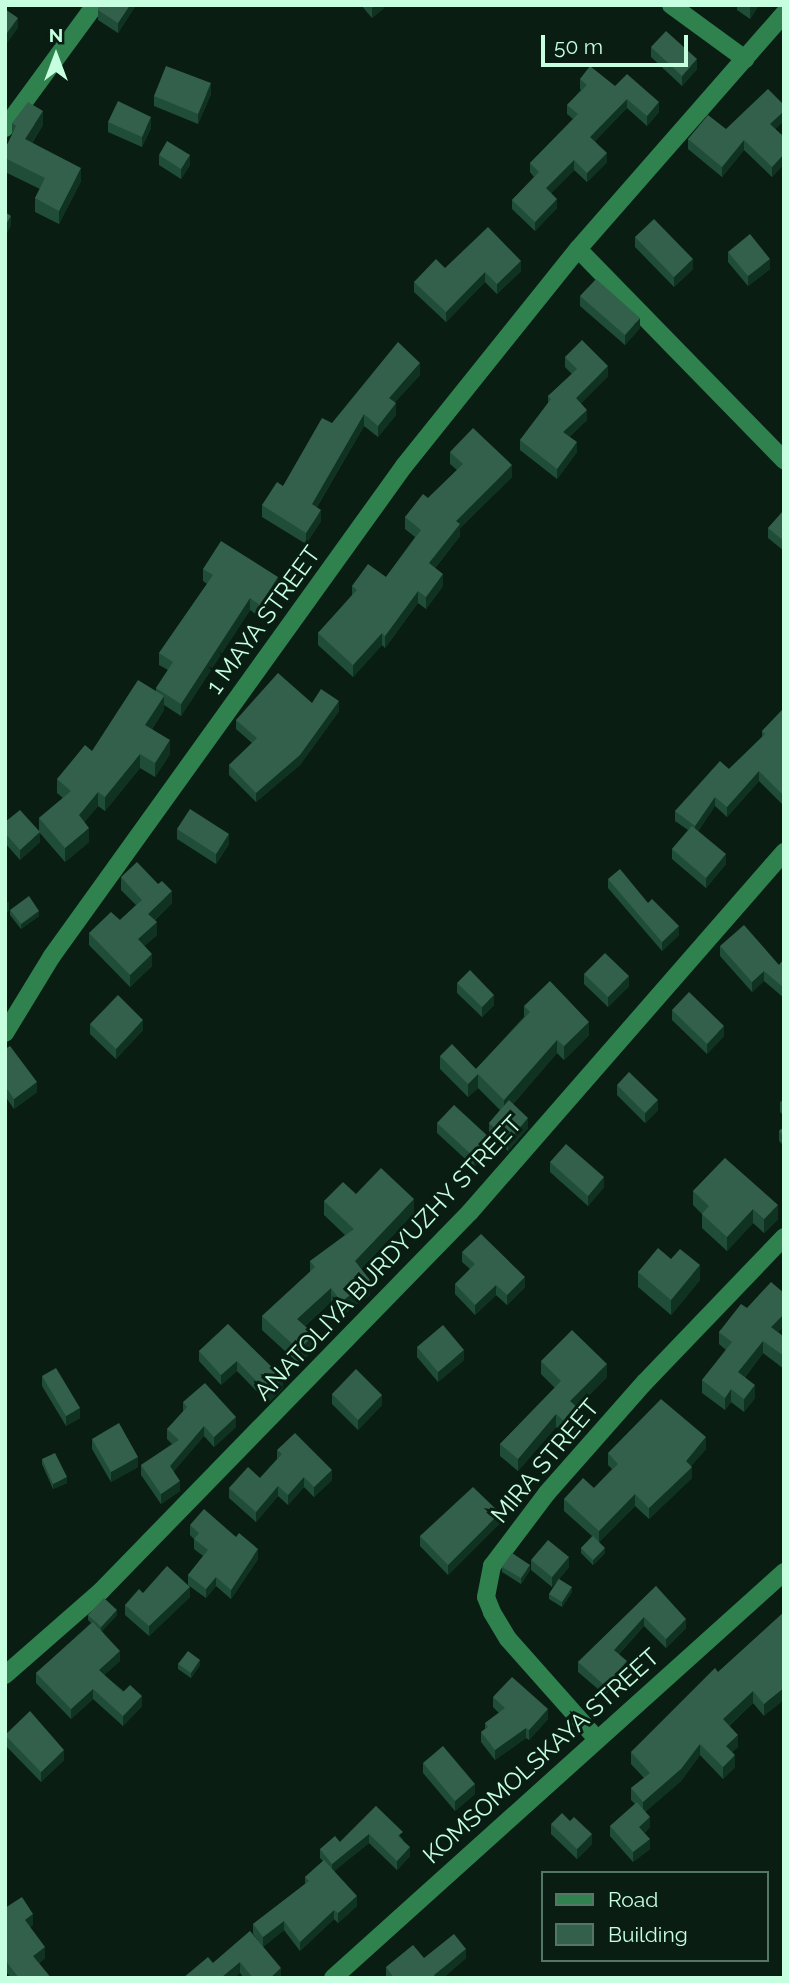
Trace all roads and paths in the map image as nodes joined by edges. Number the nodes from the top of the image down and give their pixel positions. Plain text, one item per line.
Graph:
1 (95, 5) edge
2 (671, 5) edge
3 (784, 14) edge
4 (745, 59) junction
5 (5, 128) edge
6 (579, 249) junction
7 (784, 460) edge
8 (784, 852) edge
9 (5, 1033) edge
10 (784, 1237) edge
11 (784, 1572) edge
12 (5, 1675) edge
13 (596, 1738) junction
14 (333, 1978) edge

1 - 5 street
2 - 4 street
3 - 4 street, 1 MAYA STREET
4 - 6 street, 1 MAYA STREET
6 - 7 street
6 - 9 street, 1 MAYA STREET
8 - 12 street, ANATOLIYA BURDYUZHY STREET
10 - 13 street, MIRA STREET
11 - 13 street, KOMSOMOLSKAYA STREET
13 - 14 street, KOMSOMOLSKAYA STREET

